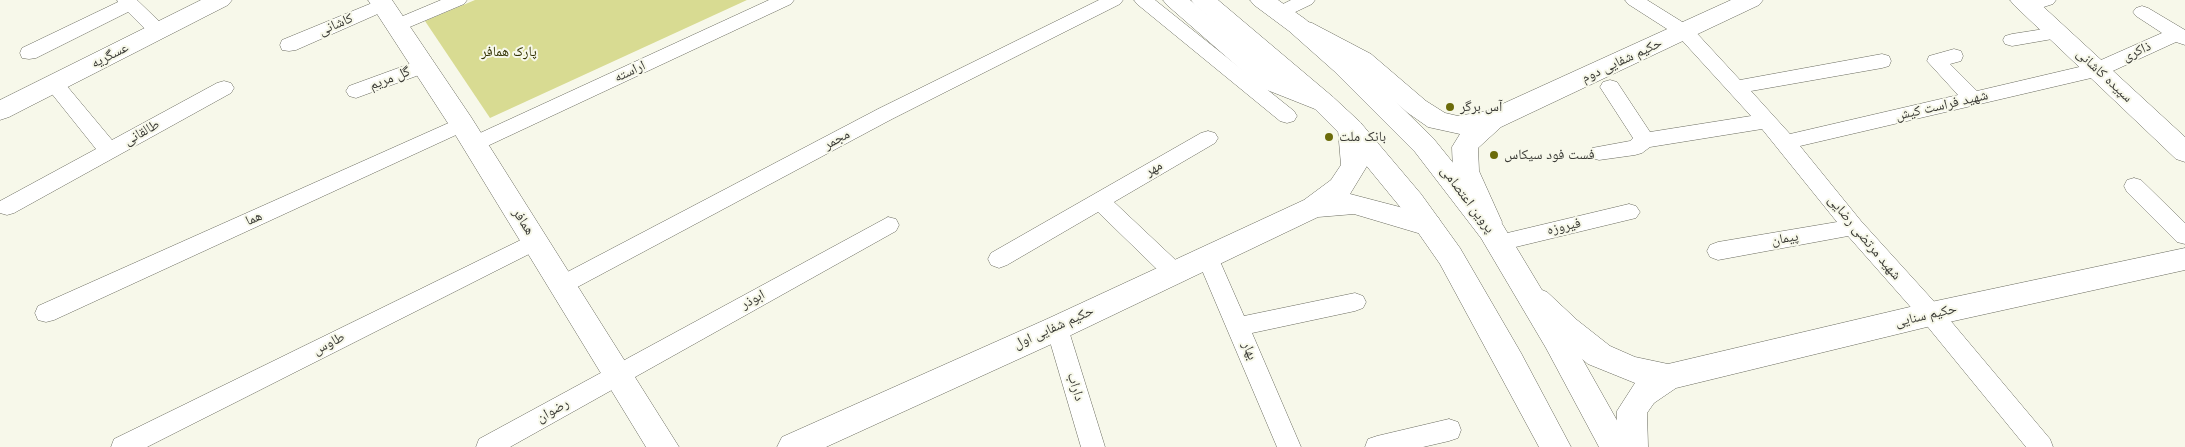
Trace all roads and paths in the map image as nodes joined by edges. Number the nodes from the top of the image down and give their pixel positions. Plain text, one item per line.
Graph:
1 (220, 0) edge
2 (458, 0) edge
3 (785, 0) edge
4 (1114, 0) edge
5 (1143, 0) edge
6 (1175, 0) edge
7 (1202, 0) edge
8 (1306, 0) edge
9 (1634, 0) edge
10 (1743, 1) edge
11 (128, 2) edge
12 (2032, 2) edge
13 (1276, 9) edge
14 (387, 10) edge
15 (2142, 12) dead end
16 (158, 31) junction
17 (1685, 32) junction
18 (2058, 33) junction
19 (2181, 37) edge
20 (2012, 40) dead end
21 (289, 45) dead end
22 (29, 53) dead end
23 (1954, 56) dead end
24 (1882, 60) dead end
25 (423, 66) junction
26 (2097, 70) junction
27 (54, 84) junction
28 (1610, 87) dead end
29 (1736, 87) junction
30 (224, 88) dead end
31 (356, 92) dead end
32 (1973, 98) junction
33 (1324, 103) junction
34 (0, 111) edge
35 (1287, 116) dead end
36 (1492, 120) junction
37 (1351, 129) junction
38 (1776, 131) junction
39 (468, 134) junction
40 (1208, 138) dead end
41 (1645, 140) junction
42 (109, 151) junction
43 (2185, 152) edge
44 (1599, 153) dead end
45 (2134, 186) dead end
46 (1100, 200) junction
47 (7, 207) dead end
48 (1314, 207) junction
49 (1629, 212) dead end
50 (888, 225) dead end
51 (1428, 225) junction
52 (1852, 227) junction
53 (1495, 236) junction
54 (2185, 236) edge
55 (535, 242) junction
56 (1718, 251) dead end
57 (1207, 256) junction
58 (999, 259) dead end
59 (2185, 259) edge
60 (1174, 272) junction
61 (562, 285) junction
62 (1526, 289) junction
63 (1355, 302) dead end
64 (46, 313) dead end
65 (1931, 314) junction
66 (1238, 327) junction
67 (1057, 328) junction
68 (618, 375) junction
69 (1668, 377) junction
70 (1449, 430) dead end
71 (123, 447) edge
72 (488, 447) edge
73 (663, 447) edge
74 (794, 447) edge
75 (1093, 447) edge
76 (1289, 447) edge
77 (1377, 447) edge
78 (1555, 447) edge
79 (1616, 447) edge
80 (1632, 447) edge
81 (2041, 447) edge

1 - 16 street, عسگریه
2 - 14 street, کاشانی
3 - 39 street, اراسته
4 - 61 street, مجمر
5 - 35 street
6 - 33 street
7 - 33 street
8 - 13 street
9 - 17 street, شهید مرتضی رضایی
10 - 17 street, حکیم شفایی دوم
11 - 16 street
11 - 22 street
12 - 18 street, سپیده کاشانی
13 - 36 street
13 - 53 street, پروین اعتصامی
14 - 21 street, کاشانی
14 - 25 street, همافر
15 - 19 street
16 - 27 street, عسگریه
17 - 29 street, شهید مرتضی رضایی
17 - 36 street, حکیم شفایی دوم
18 - 20 street
18 - 26 street, سپیده کاشانی
19 - 26 street, ذاکری
23 - 32 street
24 - 29 street
25 - 31 street, گل مریم
25 - 39 street, همافر
26 - 32 street, شهید فراست کیش
26 - 43 street, سپیده کاشانی
27 - 34 street, عسگریه
27 - 42 street, طالقانی
28 - 41 street
29 - 38 street, شهید مرتضی رضایی
30 - 42 street, طالقانی
32 - 38 street, شهید فراست کیش
33 - 37 street
36 - 53 street
37 - 48 street
37 - 51 street
38 - 41 street, شهید فراست کیش
38 - 52 street, شهید مرتضی رضایی
39 - 55 street, همافر
39 - 64 street, هما
40 - 46 street, مهر
41 - 44 street, شهید فراست کیش
42 - 47 street
45 - 54 street
46 - 58 street, مهر
46 - 60 street
48 - 51 street
48 - 57 street, حکیم شفایی اول
49 - 53 street, فیروزه
50 - 68 street, ابوذر
51 - 78 street
52 - 56 street, پیمان
52 - 65 street, شهید مرتضی رضایی
53 - 62 street, پروین اعتصامی
55 - 61 street, همافر
55 - 71 street, طاوس
57 - 60 street, حکیم شفایی اول
57 - 66 street, بهار
59 - 65 street, حکیم سنایی
60 - 67 street, حکیم شفایی اول
61 - 68 street, همافر
62 - 69 street
62 - 79 street, پروین اعتصامی
63 - 66 street
65 - 69 street, حکیم سنایی
65 - 81 street, شهید مرتضی رضایی
66 - 76 street, بهار
67 - 74 street, حکیم شفایی اول
67 - 75 street, داراب
68 - 72 street, رضوان
68 - 73 street, همافر
69 - 80 street
70 - 77 street

